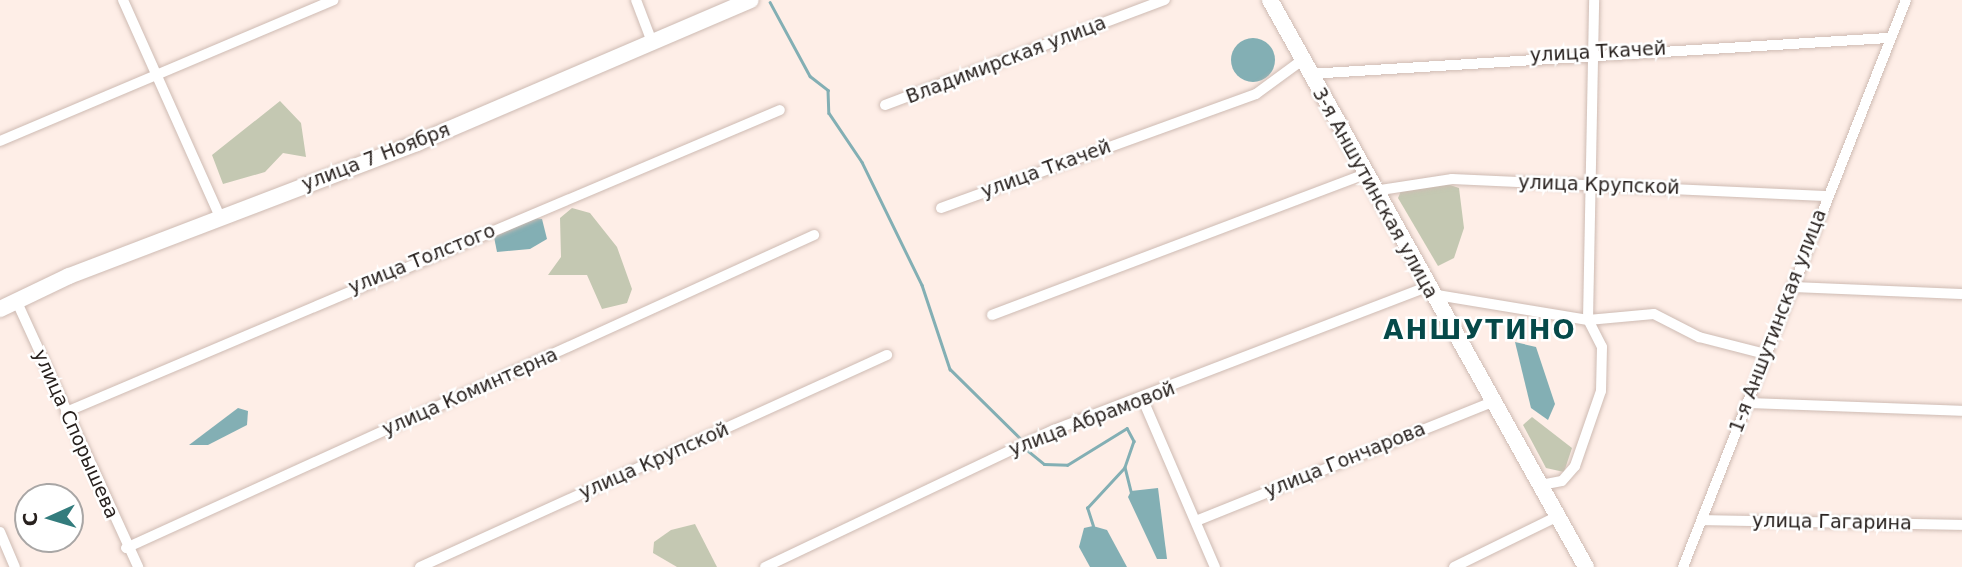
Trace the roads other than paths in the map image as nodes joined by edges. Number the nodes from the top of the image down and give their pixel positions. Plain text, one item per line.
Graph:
1 (123, 0) edge
2 (333, 0) edge
3 (636, 0) edge
4 (751, 0) edge
5 (1165, 0) edge
6 (1270, 0) edge
7 (1594, 0) edge
8 (1906, 0) edge
9 (1888, 38) junction
10 (652, 42) junction
11 (1593, 52) junction
12 (1305, 67) junction
13 (157, 78) junction
14 (886, 105) dead end
15 (780, 110) dead end
16 (0, 141) edge
17 (1366, 174) junction
18 (1591, 186) junction
19 (1374, 191) junction
20 (1825, 196) junction
21 (941, 208) dead end
22 (220, 217) junction
23 (814, 235) dead end
24 (1792, 287) junction
25 (1428, 290) junction
26 (1962, 294) edge
27 (16, 300) junction
28 (0, 309) edge
29 (992, 315) dead end
30 (1588, 320) junction
31 (1765, 354) junction
32 (887, 355) dead end
33 (1143, 400) junction
34 (1494, 401) junction
35 (1747, 403) junction
36 (1962, 411) edge
37 (66, 412) junction
38 (1541, 485) junction
39 (1558, 516) junction
40 (1702, 520) junction
41 (1196, 521) junction
42 (1962, 525) edge
43 (0, 532) edge
44 (126, 548) junction
45 (15, 567) edge
46 (138, 567) edge
47 (420, 567) edge
48 (765, 567) edge
49 (1214, 567) edge
50 (1454, 567) edge
51 (1586, 567) edge
52 (1683, 567) edge

1 - 13 street
2 - 13 street
3 - 10 street
4 - 10 street, улица 7 Ноября
5 - 14 street, Владимирская улица
6 - 12 street, 3-я Аншутинская улица
7 - 11 street
8 - 9 street, 1-я Аншутинская улица
9 - 11 street, улица Ткачей
9 - 20 street, 1-я Аншутинская улица
10 - 22 street, улица 7 Ноября
11 - 12 street, улица Ткачей
11 - 18 street
12 - 17 street, 3-я Аншутинская улица
12 - 21 street, улица Ткачей
13 - 16 street
13 - 22 street
15 - 37 street, улица Толстого
17 - 19 street, 3-я Аншутинская улица
17 - 29 street
18 - 19 street, улица Крупской
18 - 20 street, улица Крупской
18 - 30 street
19 - 25 street, 3-я Аншутинская улица
20 - 24 street, 1-я Аншутинская улица
22 - 27 street, улица 7 Ноября
23 - 44 street, улица Коминтерна
24 - 26 street
24 - 31 street, 1-я Аншутинская улица
25 - 30 street
25 - 33 street, улица Абрамовой
25 - 34 street, 3-я Аншутинская улица
27 - 28 street, улица 7 Ноября
27 - 37 street, улица Спорышева
30 - 31 street
30 - 38 street
31 - 35 street, 1-я Аншутинская улица
32 - 47 street, улица Крупской
33 - 41 street
33 - 48 street, улица Абрамовой
34 - 38 street, 3-я Аншутинская улица
34 - 41 street, улица Гончарова
35 - 36 street
35 - 40 street, 1-я Аншутинская улица
37 - 44 street, улица Спорышева
38 - 39 street, 3-я Аншутинская улица
39 - 50 street
39 - 51 street, 3-я Аншутинская улица
40 - 42 street, улица Гагарина
40 - 52 street, 1-я Аншутинская улица
41 - 49 street
43 - 45 street
44 - 46 street, улица Спорышева

